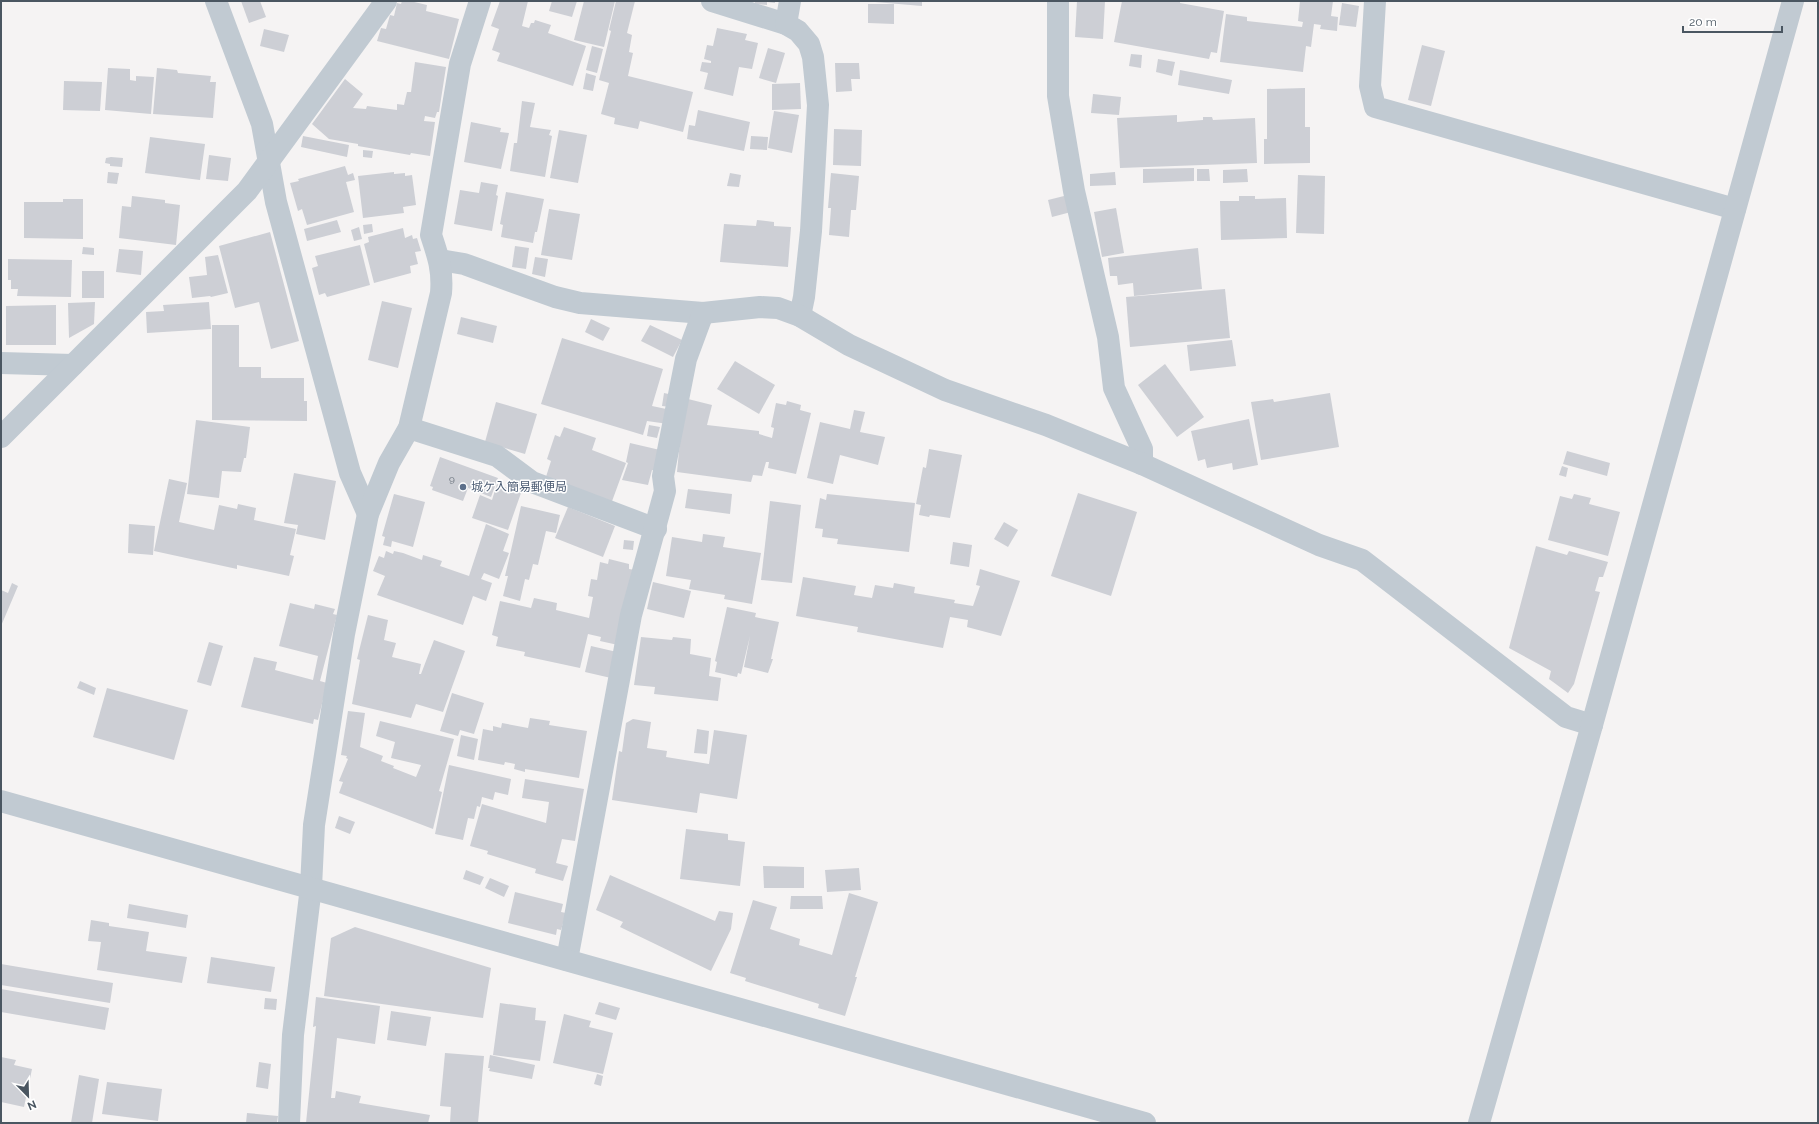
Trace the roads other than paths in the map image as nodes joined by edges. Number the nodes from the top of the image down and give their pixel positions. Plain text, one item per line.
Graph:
1 (216, 1) edge
2 (386, 1) edge
3 (480, 1) edge
4 (712, 1) edge
5 (790, 1) edge
6 (1058, 1) edge
7 (1375, 1) edge
8 (1793, 1) edge
9 (786, 24) junction
10 (268, 162) junction
11 (1735, 209) junction
12 (440, 260) junction
13 (703, 314) junction
14 (800, 316) junction
15 (1, 363) edge
16 (73, 365) junction
17 (409, 428) junction
18 (1, 437) edge
19 (1142, 464) junction
20 (368, 514) junction
21 (656, 529) junction
22 (1592, 725) junction
23 (1, 801) edge
24 (311, 887) junction
25 (567, 960) junction
26 (289, 1123) edge
27 (1145, 1123) edge
28 (1479, 1123) edge

1 - 10 street
2 - 10 street
3 - 12 street
4 - 9 street
5 - 9 street
6 - 19 street
7 - 11 street
8 - 11 street
9 - 14 street
10 - 16 street
10 - 20 street
11 - 22 street
12 - 13 street
12 - 17 street
13 - 14 street
13 - 21 street
14 - 19 street
15 - 16 street
16 - 18 street
17 - 20 street
17 - 21 street
19 - 22 street
20 - 24 street
21 - 25 street
22 - 28 street
23 - 24 street
24 - 25 street
24 - 26 street
25 - 27 street

